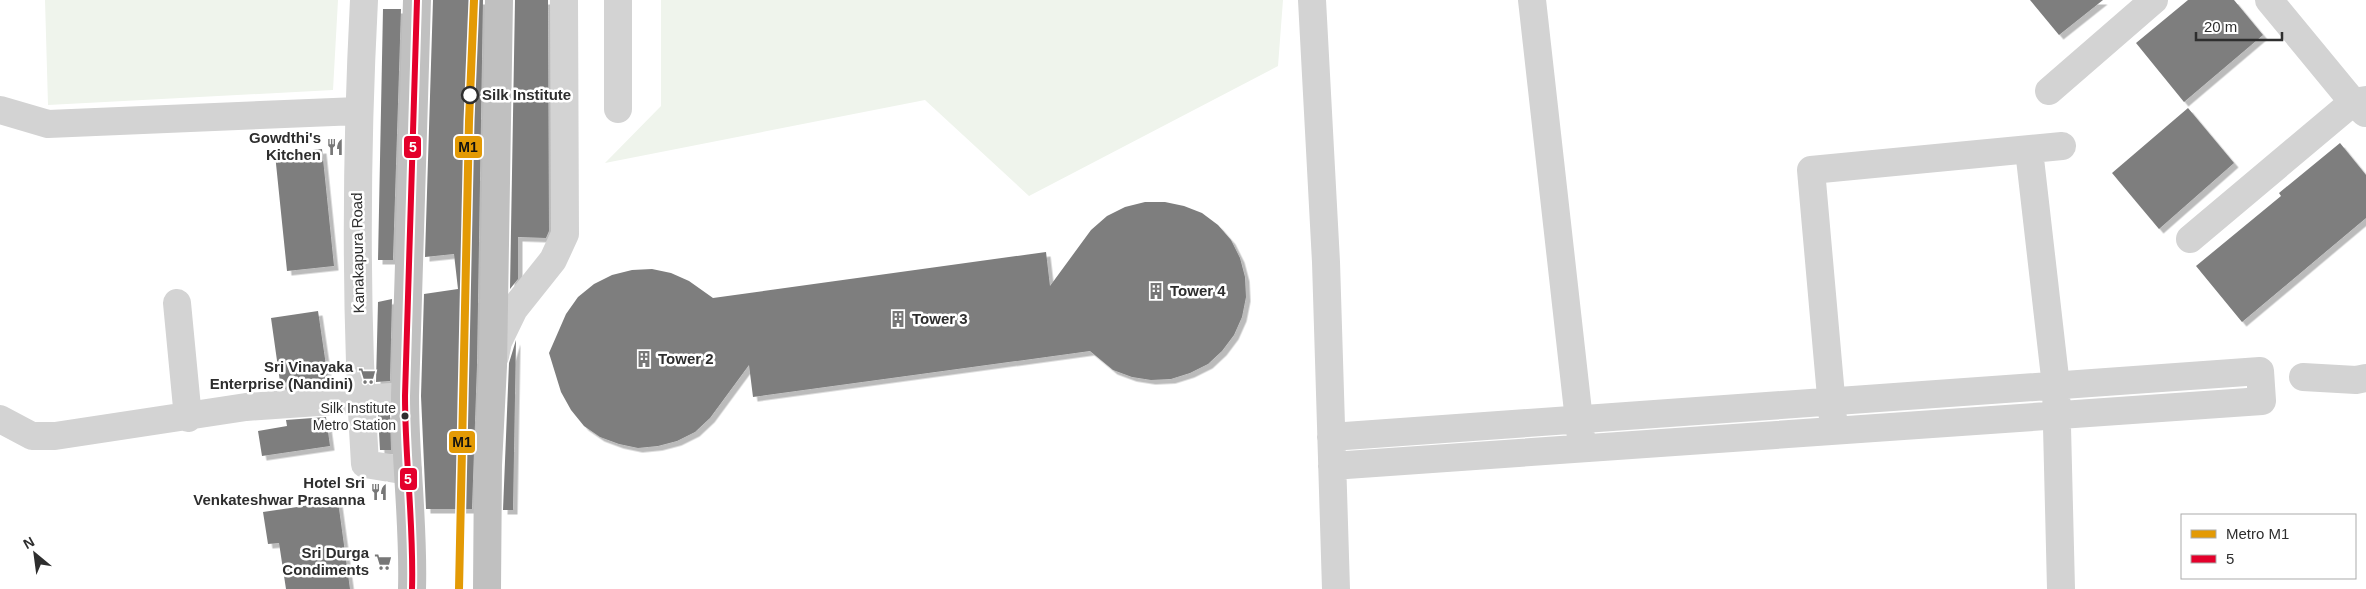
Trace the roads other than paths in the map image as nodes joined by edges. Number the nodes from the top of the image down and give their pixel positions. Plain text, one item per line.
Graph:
1 (364, 0) edge
2 (418, 0) edge
3 (499, 0) edge
4 (564, 0) edge
5 (618, 0) edge
6 (1312, 0) edge
7 (1532, 0) edge
8 (2154, 0) edge
9 (2270, 0) edge
10 (2049, 91) dead end
11 (2362, 105) edge
12 (618, 109) dead end
13 (0, 110) edge
14 (358, 111) junction
15 (2062, 146) dead end
16 (2029, 150) junction
17 (2190, 239) dead end
18 (177, 302) dead end
19 (493, 366) junction
20 (2303, 377) dead end
21 (2366, 378) edge
22 (2056, 386) junction
23 (405, 396) junction
24 (361, 400) junction
25 (1832, 402) junction
26 (2056, 415) junction
27 (188, 418) junction
28 (0, 419) edge
29 (1579, 419) junction
30 (1835, 431) junction
31 (1331, 437) junction
32 (1583, 449) junction
33 (1332, 466) junction
34 (408, 471) junction
35 (412, 589) edge
36 (487, 589) edge
37 (1336, 589) edge
38 (2061, 589) edge

1 - 14 street, Kanakapura Road
2 - 23 highway
3 - 19 highway
4 - 19 street
5 - 12 street
6 - 31 street
7 - 29 street
8 - 10 street
9 - 11 street
11 - 17 street
13 - 14 street
14 - 24 street, Kanakapura Road
15 - 16 street
16 - 22 street
16 - 25 street
18 - 27 street
19 - 36 highway
20 - 21 street
22 - 25 street
22 - 26 street
22 - 26 street
23 - 24 street
23 - 34 highway
24 - 27 street
24 - 34 street, Kanakapura Road
25 - 29 street
25 - 30 street
26 - 30 street
26 - 38 street
27 - 28 street
29 - 31 street
29 - 32 street
30 - 32 street
31 - 33 street
32 - 33 street
33 - 37 street
34 - 35 highway

